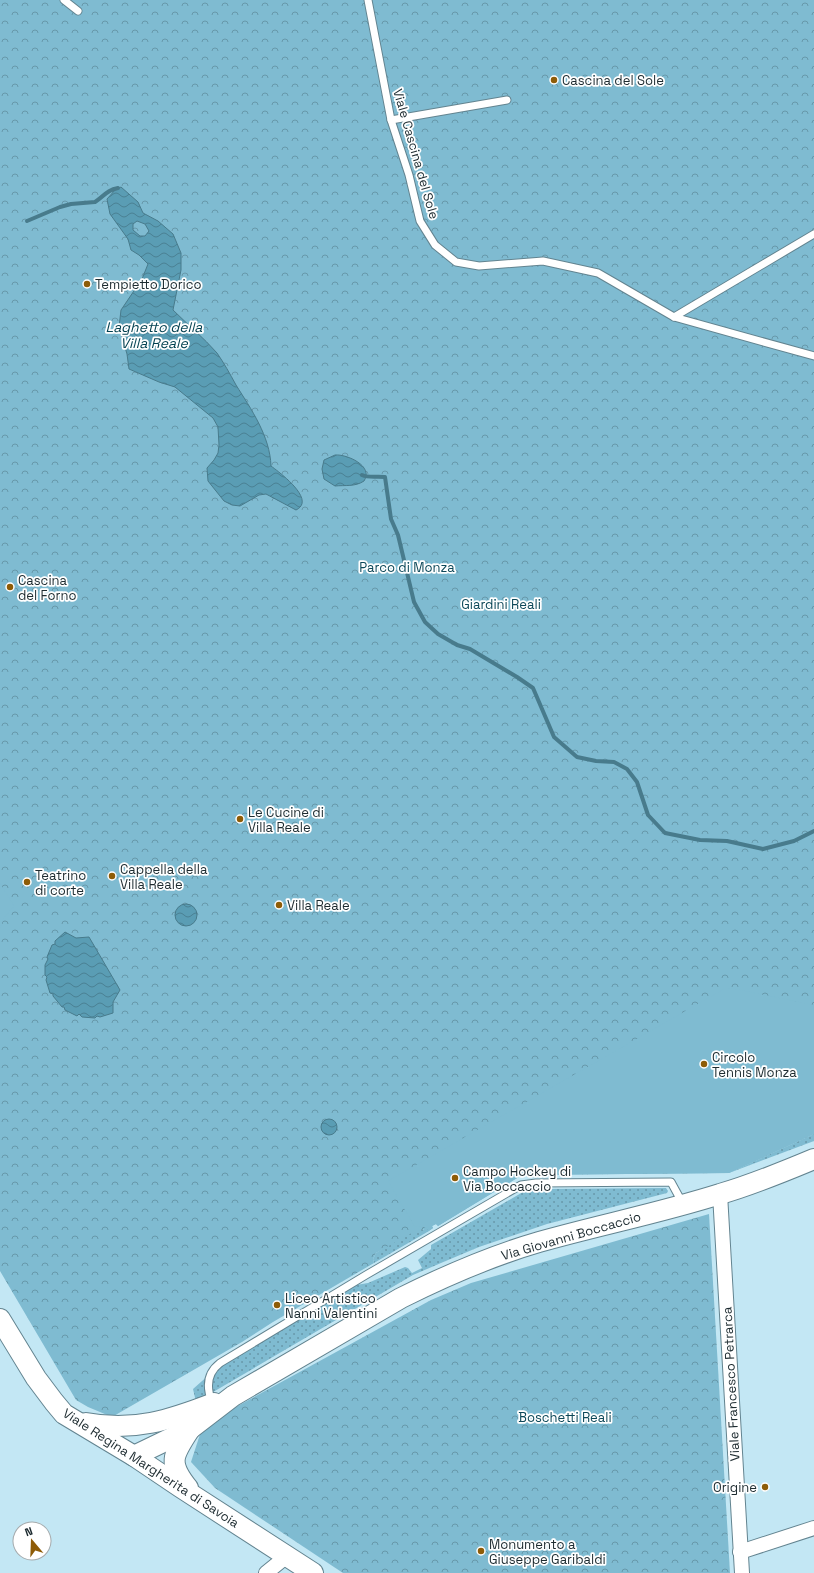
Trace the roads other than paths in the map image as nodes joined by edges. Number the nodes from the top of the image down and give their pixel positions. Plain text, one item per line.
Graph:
1 (64, 0) edge
2 (368, 0) edge
3 (78, 10) dead end
4 (507, 100) dead end
5 (391, 120) junction
6 (814, 234) edge
7 (674, 317) junction
8 (814, 356) edge
9 (814, 1159) edge
10 (720, 1194) junction
11 (683, 1204) junction
12 (0, 1319) edge
13 (233, 1396) junction
14 (212, 1404) junction
15 (64, 1414) junction
16 (172, 1417) junction
17 (190, 1429) junction
18 (134, 1456) junction
19 (188, 1492) junction
20 (814, 1528) edge
21 (740, 1552) junction
22 (287, 1556) junction
23 (266, 1573) edge
24 (313, 1573) edge
25 (742, 1573) edge

1 - 3 lane
2 - 5 lane, Viale Cascina del Sole
4 - 5 lane
5 - 7 lane, Viale Cascina del Sole
6 - 7 lane
7 - 8 lane, Viale Cascina del Sole
9 - 10 main road, Via Giovanni Boccaccio
10 - 11 main road, Via Giovanni Boccaccio
10 - 21 street, Viale Francesco Petrarca
11 - 13 main road, Via Giovanni Boccaccio
11 - 14 lane
12 - 15 main road, Viale Regina Margherita di Savoia
13 - 14 main road, Via Giovanni Boccaccio
13 - 17 main road, Via Giovanni Boccaccio
14 - 16 main road, Via Giovanni Boccaccio
15 - 16 main road, Via Giovanni Boccaccio
15 - 18 main road, Viale Regina Margherita di Savoia
15 - 19 main road
16 - 18 main road
17 - 18 main road, Via Giovanni Boccaccio
17 - 19 main road, Via Giovanni Boccaccio
18 - 19 main road, Viale Regina Margherita di Savoia
19 - 22 main road, Viale Regina Margherita di Savoia
20 - 21 street
21 - 25 street, Viale Francesco Petrarca
22 - 23 street
22 - 24 main road, Viale Regina Margherita di Savoia

